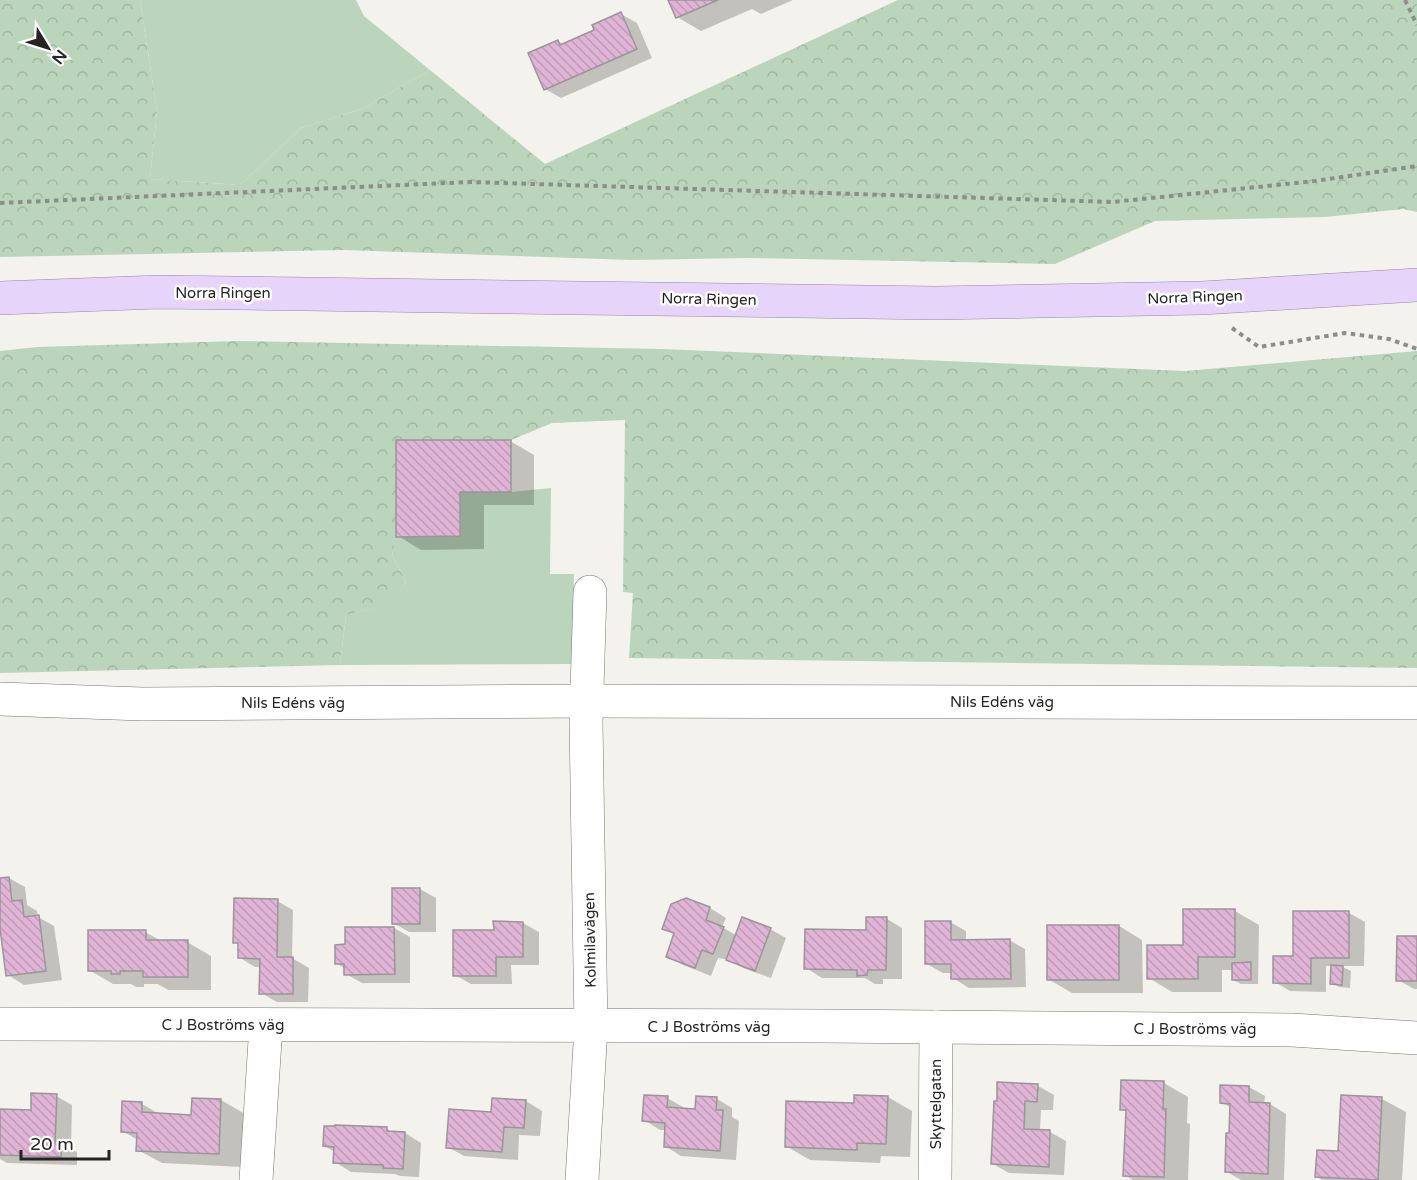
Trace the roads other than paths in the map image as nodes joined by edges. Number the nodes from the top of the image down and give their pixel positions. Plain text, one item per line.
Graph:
1 (1417, 285) edge
2 (0, 298) edge
3 (590, 592) dead end
4 (0, 699) edge
5 (586, 701) junction
6 (1417, 703) edge
7 (0, 1024) edge
8 (266, 1025) junction
9 (591, 1027) junction
10 (936, 1027) junction
11 (1417, 1038) edge
12 (256, 1180) edge
13 (582, 1180) edge
14 (935, 1180) edge

1 - 2 main road, Norra Ringen
3 - 5 street
4 - 5 street, Nils Edéns väg
5 - 6 street, Nils Edéns väg
5 - 9 street, Kolmilavägen
7 - 8 street, C J Boströms väg
8 - 9 street, C J Boströms väg
8 - 12 street
9 - 10 street, C J Boströms väg
9 - 13 street, Kolmilavägen
10 - 11 street, C J Boströms väg
10 - 14 street, Skyttelgatan

